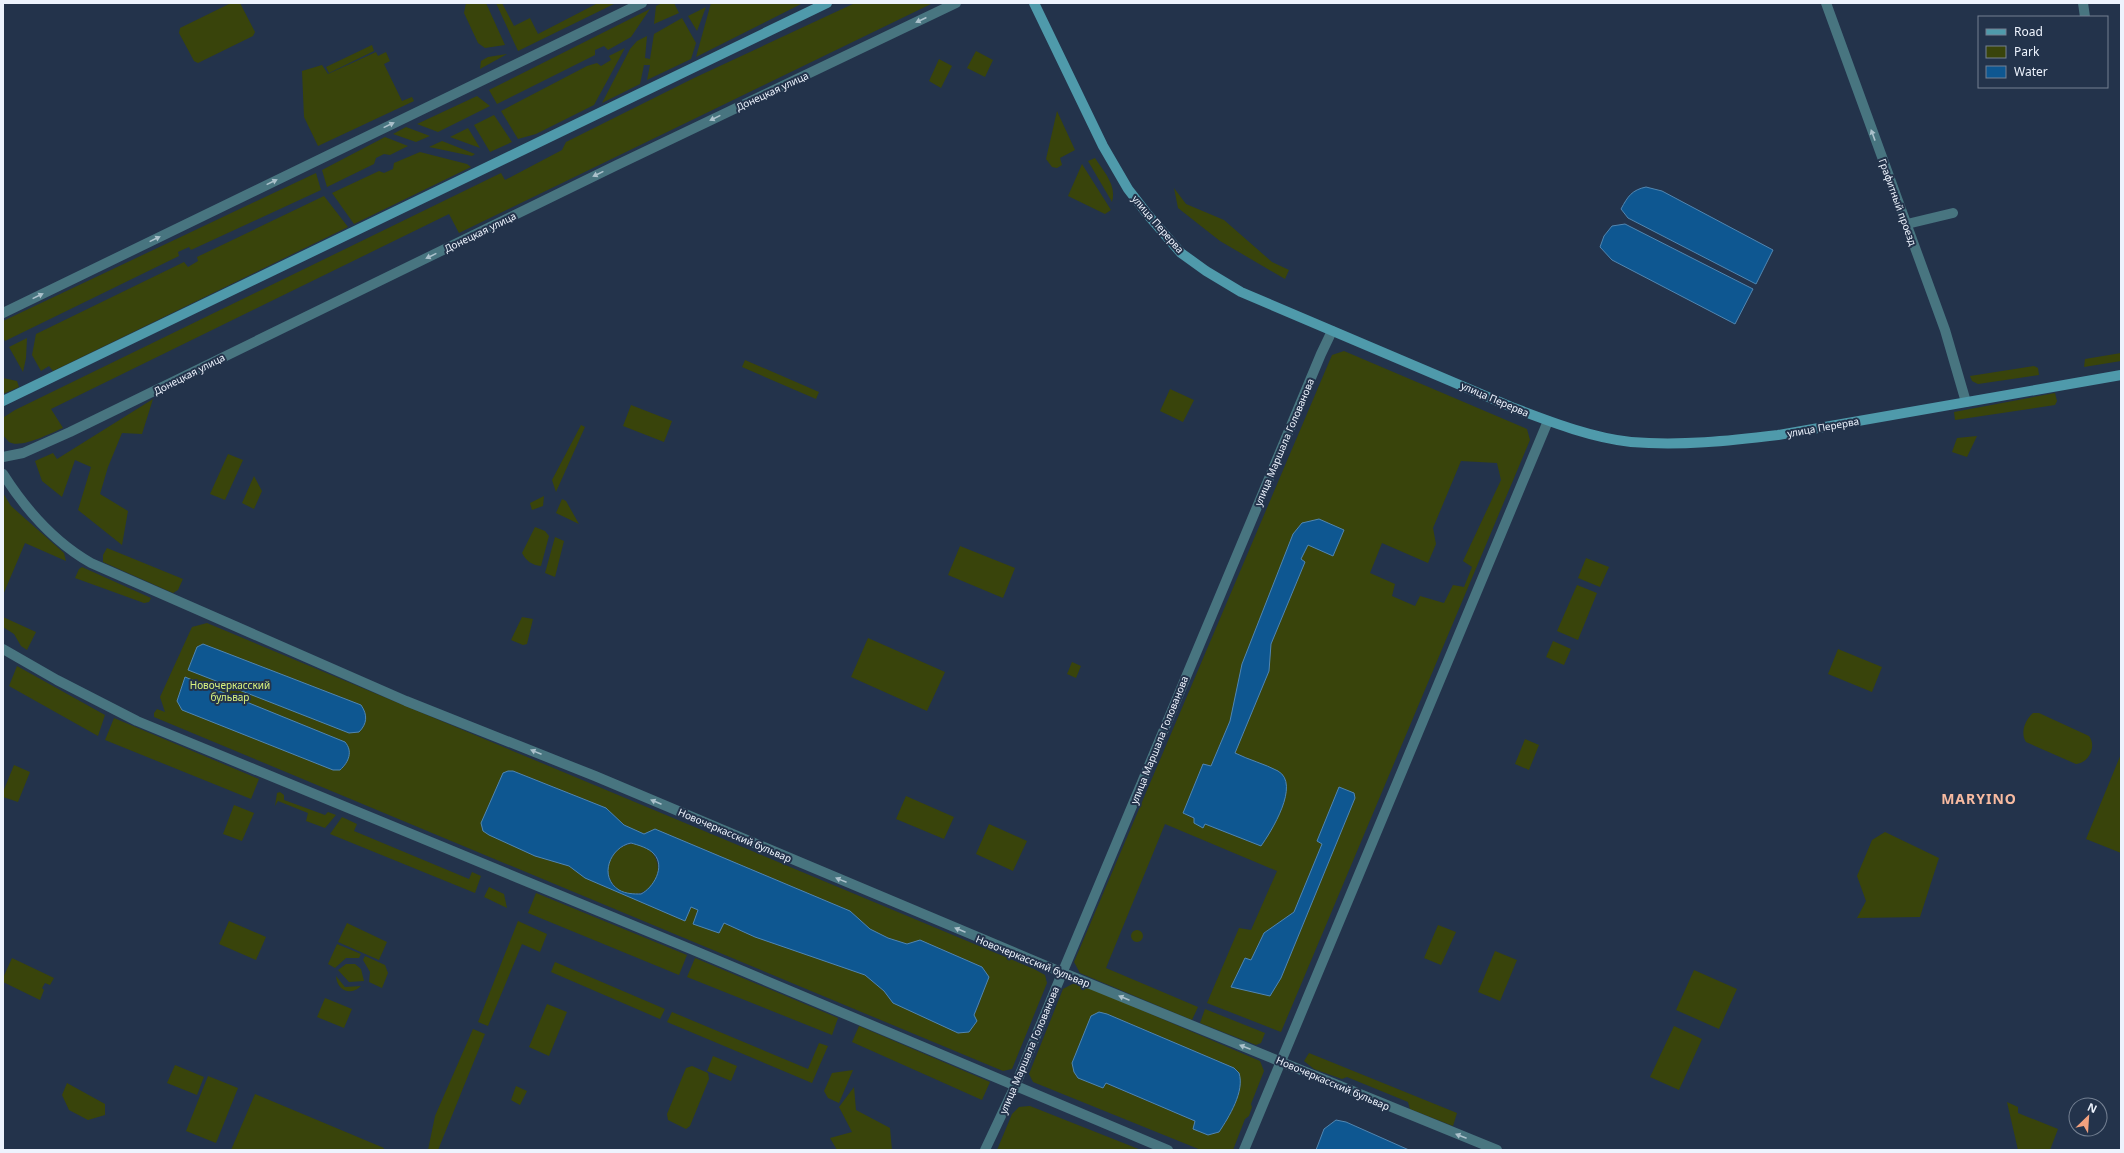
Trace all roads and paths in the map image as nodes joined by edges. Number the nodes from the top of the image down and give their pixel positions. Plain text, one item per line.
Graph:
1 (642, 3) edge
2 (827, 3) edge
3 (956, 3) edge
4 (1034, 3) edge
5 (1826, 3) edge
6 (2083, 3) edge
7 (2085, 16) edge
8 (1953, 213) dead end
9 (1907, 224) junction
10 (3, 313) edge
11 (1332, 331) junction
12 (2121, 374) edge
13 (3, 401) edge
14 (1966, 402) junction
15 (1548, 421) junction
16 (3, 457) edge
17 (3, 474) edge
18 (3, 649) edge
19 (1061, 972) junction
20 (1281, 1061) junction
21 (1015, 1086) junction
22 (986, 1150) edge
23 (1168, 1150) edge
24 (1244, 1150) edge
25 (1497, 1150) edge

10 -> 1 street
2 - 13 main road
3 -> 16 street, Донецкая улица
4 - 11 main road, улица Перерва
9 -> 5 street, Графитный проезд
6 - 7 street
8 - 9 street
9 - 14 street, Графитный проезд
11 - 15 main road, улица Перерва
11 - 19 street, улица Маршала Голованова
12 - 14 main road, улица Перерва
14 - 15 main road, улица Перерва
15 - 20 street
19 -> 17 street, Новочеркасский бульвар
18 - 21 street
20 -> 19 street, Новочеркасский бульвар
19 - 21 street, улица Маршала Голованова
20 - 24 street
25 -> 20 street, Новочеркасский бульвар
21 - 22 street, улица Маршала Голованова
21 - 23 street

